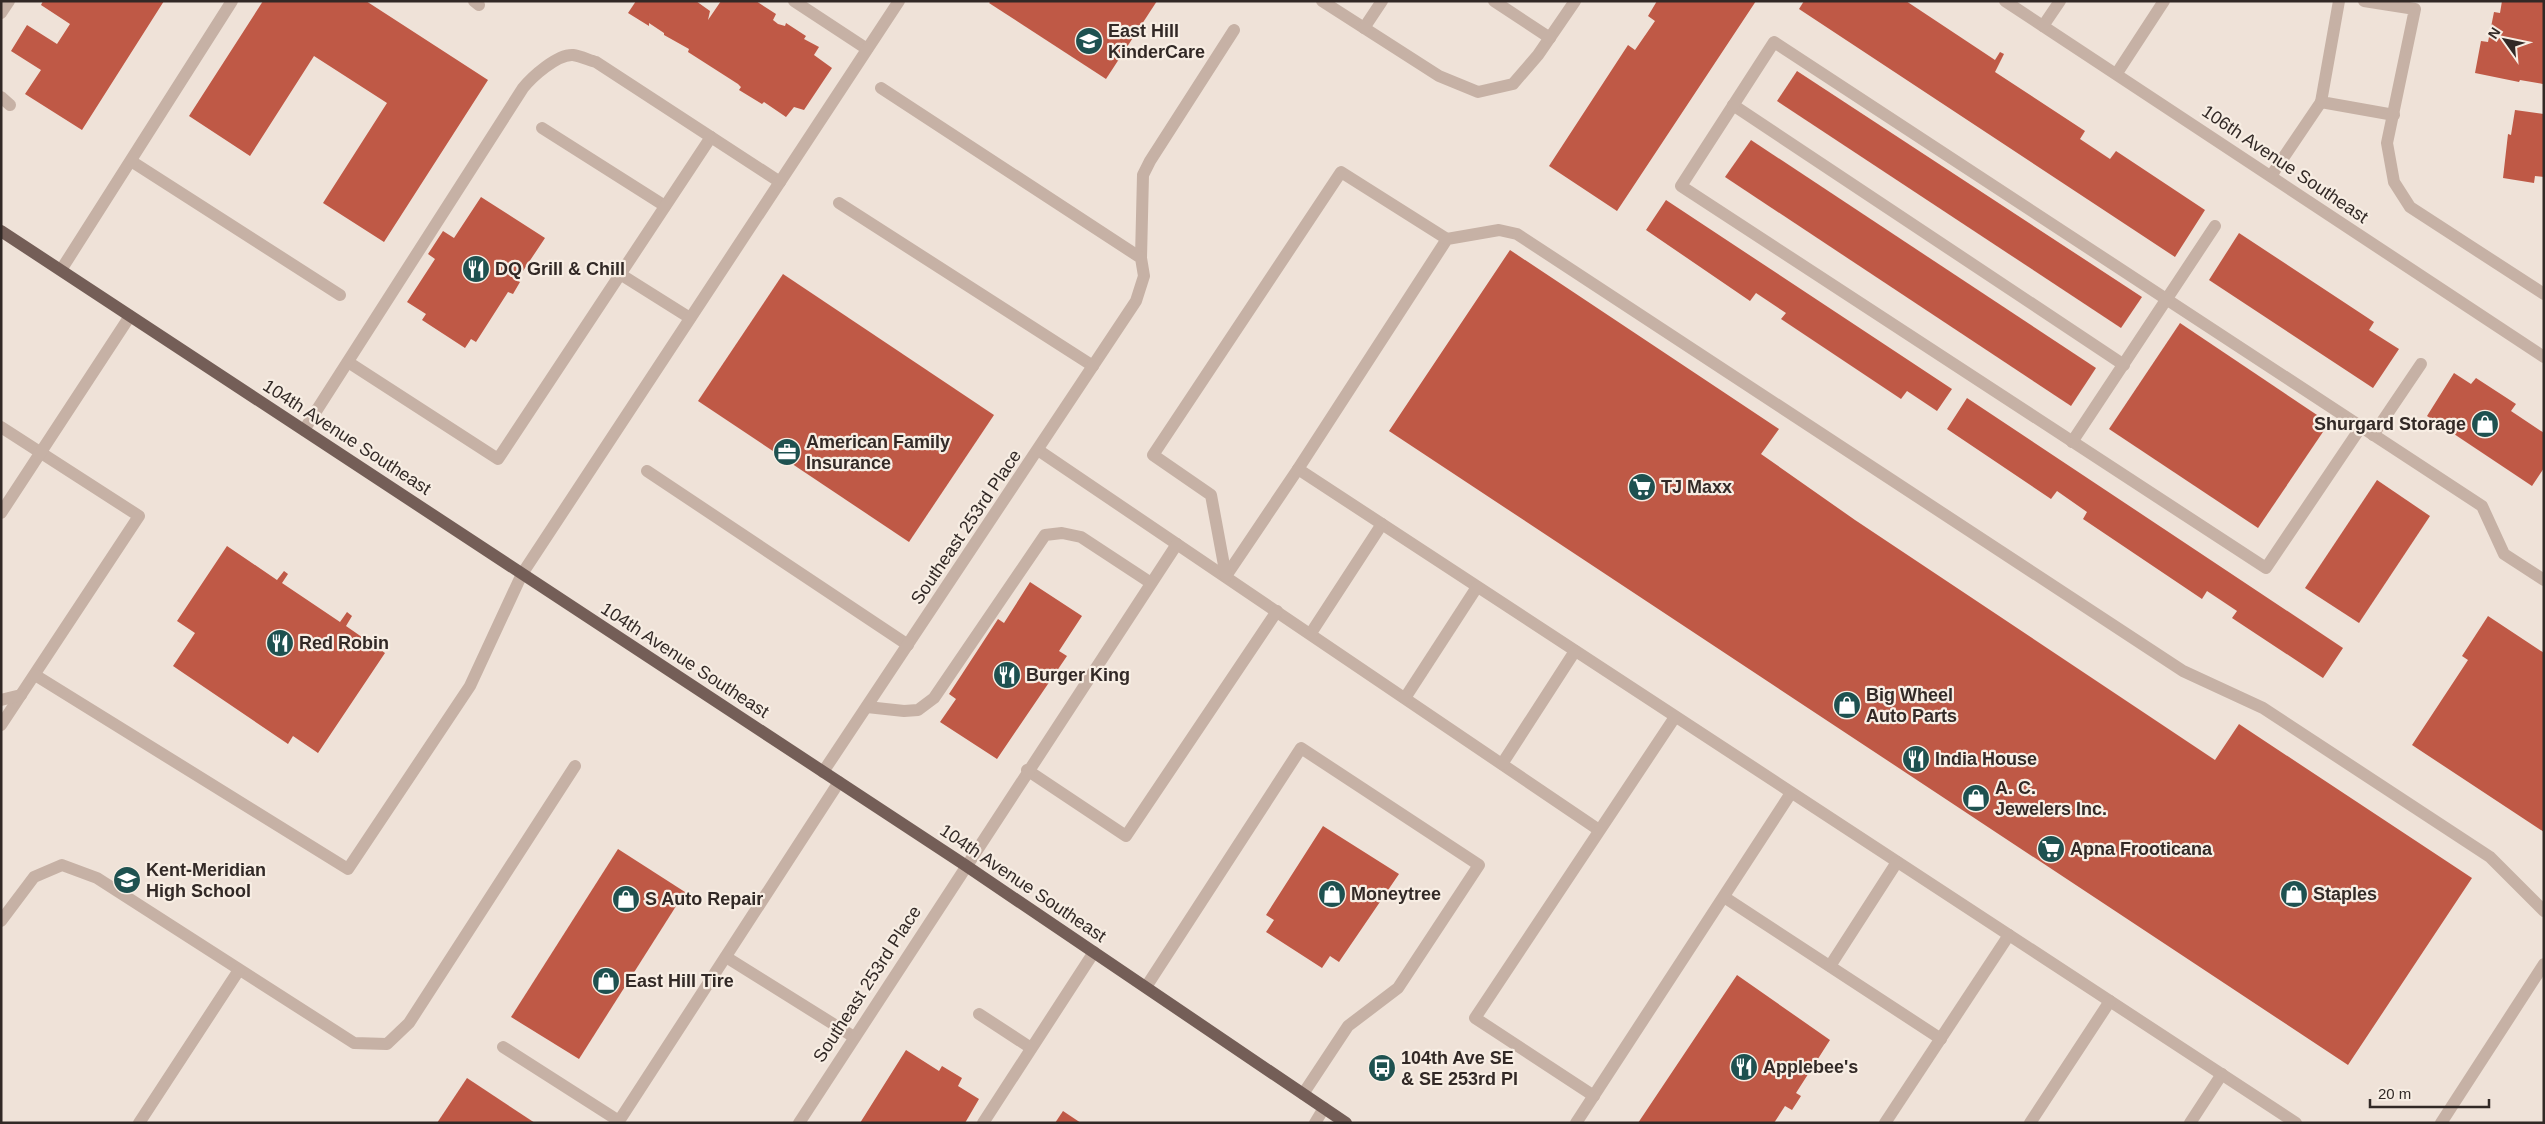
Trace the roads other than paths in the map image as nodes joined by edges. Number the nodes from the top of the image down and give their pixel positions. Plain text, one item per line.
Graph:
1 (9, 1) edge
2 (232, 1) edge
3 (794, 1) edge
4 (899, 1) edge
5 (1322, 1) edge
6 (1382, 1) edge
7 (1494, 1) edge
8 (1575, 1) edge
9 (2006, 1) edge
10 (2060, 1) edge
11 (2164, 1) edge
12 (2338, 1) edge
13 (2364, 1) edge
14 (1, 13) edge
15 (2043, 26) junction
16 (1364, 28) junction
17 (1234, 30) dead end
18 (1550, 38) junction
19 (867, 49) junction
20 (2117, 73) junction
21 (880, 88) dead end
22 (2322, 102) junction
23 (1733, 105) junction
24 (2394, 115) junction
25 (542, 128) dead end
26 (710, 137) junction
27 (131, 161) junction
28 (2271, 176) junction
29 (780, 182) junction
30 (839, 203) dead end
31 (665, 206) junction
32 (2215, 226) dead end
33 (1, 231) edge
34 (1447, 239) junction
35 (1141, 258) junction
36 (61, 270) junction
37 (620, 274) junction
38 (2544, 294) edge
39 (340, 295) dead end
40 (2167, 300) junction
41 (130, 316) junction
42 (690, 318) junction
43 (2544, 357) edge
44 (348, 362) junction
45 (2421, 364) dead end
46 (2124, 365) junction
47 (1093, 366) junction
48 (2361, 427) junction
49 (1, 428) edge
50 (304, 430) junction
51 (2373, 435) junction
52 (2072, 442) junction
53 (1038, 450) junction
54 (41, 452) junction
55 (1298, 469) junction
56 (647, 471) dead end
57 (1, 513) edge
58 (1382, 524) junction
59 (1177, 544) junction
60 (522, 574) junction
61 (1226, 576) junction
62 (2544, 580) edge
63 (1152, 583) junction
64 (1477, 587) junction
65 (1277, 611) junction
66 (1311, 633) junction
67 (908, 645) junction
68 (1575, 651) junction
69 (35, 674) junction
70 (21, 695) junction
71 (1405, 698) junction
72 (1, 700) edge
73 (867, 707) junction
74 (1675, 717) junction
75 (1, 725) edge
76 (1502, 764) junction
77 (575, 766) dead end
78 (1027, 770) junction
79 (823, 772) junction
80 (839, 782) junction
81 (1792, 793) junction
82 (1599, 830) junction
83 (1897, 862) junction
84 (965, 865) junction
85 (1724, 897) junction
86 (2544, 911) edge
87 (1, 921) edge
88 (2009, 935) junction
89 (1094, 952) junction
90 (726, 957) junction
91 (2544, 964) edge
92 (1830, 966) junction
93 (239, 970) junction
94 (1146, 987) junction
95 (2110, 1001) junction
96 (979, 1014) dead end
97 (854, 1037) junction
98 (1941, 1039) junction
99 (503, 1047) dead end
100 (1032, 1048) junction
101 (2222, 1074) junction
102 (1303, 1094) junction
103 (1594, 1096) junction
104 (1324, 1108) junction
105 (139, 1123) edge
106 (799, 1123) edge
107 (983, 1123) edge
108 (1315, 1123) edge
109 (1346, 1123) edge
110 (1576, 1123) edge
111 (1885, 1123) edge
112 (2030, 1123) edge
113 (2190, 1123) edge
114 (2296, 1123) edge
115 (2441, 1123) edge

1 - 14 street
2 - 27 street
3 - 19 street
4 - 19 street
5 - 16 street
6 - 16 street
7 - 18 street
8 - 18 street
9 - 15 street, 106th Avenue Southeast
10 - 15 street
11 - 20 street
12 - 22 street
13 - 24 street
15 - 20 street, 106th Avenue Southeast
16 - 18 street
17 - 35 street, Southeast 253rd Place
19 - 29 street
20 - 28 street, 106th Avenue Southeast
21 - 35 street
22 - 24 street
22 - 28 street
23 - 40 street
23 - 46 street
23 - 52 street
24 - 38 street
25 - 31 street
26 - 29 street
26 - 31 street
26 - 44 street
27 - 36 street
27 - 39 street
28 - 43 street, 106th Avenue Southeast
29 - 42 street
30 - 47 street
31 - 37 street
32 - 40 street
33 - 36 main road, 104th Avenue Southeast
34 - 55 street
34 - 61 street
34 - 86 street
35 - 47 street, Southeast 253rd Place
36 - 41 main road, 104th Avenue Southeast
37 - 42 street
37 - 44 street
40 - 46 street
40 - 48 street
41 - 50 main road, 104th Avenue Southeast
41 - 54 street
42 - 60 street
44 - 50 street
45 - 51 street
46 - 52 street
47 - 53 street, Southeast 253rd Place
48 - 51 street
48 - 52 street
49 - 54 street
50 - 60 main road, 104th Avenue Southeast
51 - 62 street
53 - 59 street
53 - 67 street, Southeast 253rd Place
54 - 57 street
54 - 69 street
55 - 58 street
55 - 61 street
56 - 67 street
58 - 64 street
58 - 66 street
59 - 61 street
59 - 63 street, Southeast 253rd Place
60 - 69 street
60 - 79 main road, 104th Avenue Southeast
61 - 65 street
63 - 73 street
63 - 78 street, Southeast 253rd Place
64 - 68 street
64 - 71 street
65 - 66 street
65 - 78 street
66 - 71 street
67 - 73 street, Southeast 253rd Place
68 - 74 street
68 - 76 street
69 - 70 street
70 - 72 street
70 - 75 street
71 - 76 street
73 - 79 street, Southeast 253rd Place
74 - 81 street
74 - 82 street
76 - 82 street
77 - 93 street
78 - 84 street, Southeast 253rd Place
79 - 80 main road, 104th Avenue Southeast
80 - 84 main road, 104th Avenue Southeast
80 - 90 street
81 - 83 street
81 - 85 street
82 - 103 street
83 - 88 street
83 - 92 street
84 - 89 main road, 104th Avenue Southeast
84 - 97 street, Southeast 253rd Place
85 - 92 street
85 - 103 street
87 - 93 street
88 - 95 street
88 - 98 street
89 - 94 main road, 104th Avenue Southeast
89 - 100 street
90 - 97 street
90 - 99 street
91 - 115 street
92 - 98 street
93 - 105 street
94 - 102 main road, 104th Avenue Southeast
94 - 102 street
95 - 101 street
95 - 112 street
96 - 100 street
97 - 106 street, Southeast 253rd Place
98 - 111 street
100 - 107 street
101 - 113 street
101 - 114 street
102 - 104 main road, 104th Avenue Southeast
103 - 110 street
104 - 108 street
104 - 109 main road, 104th Avenue Southeast

